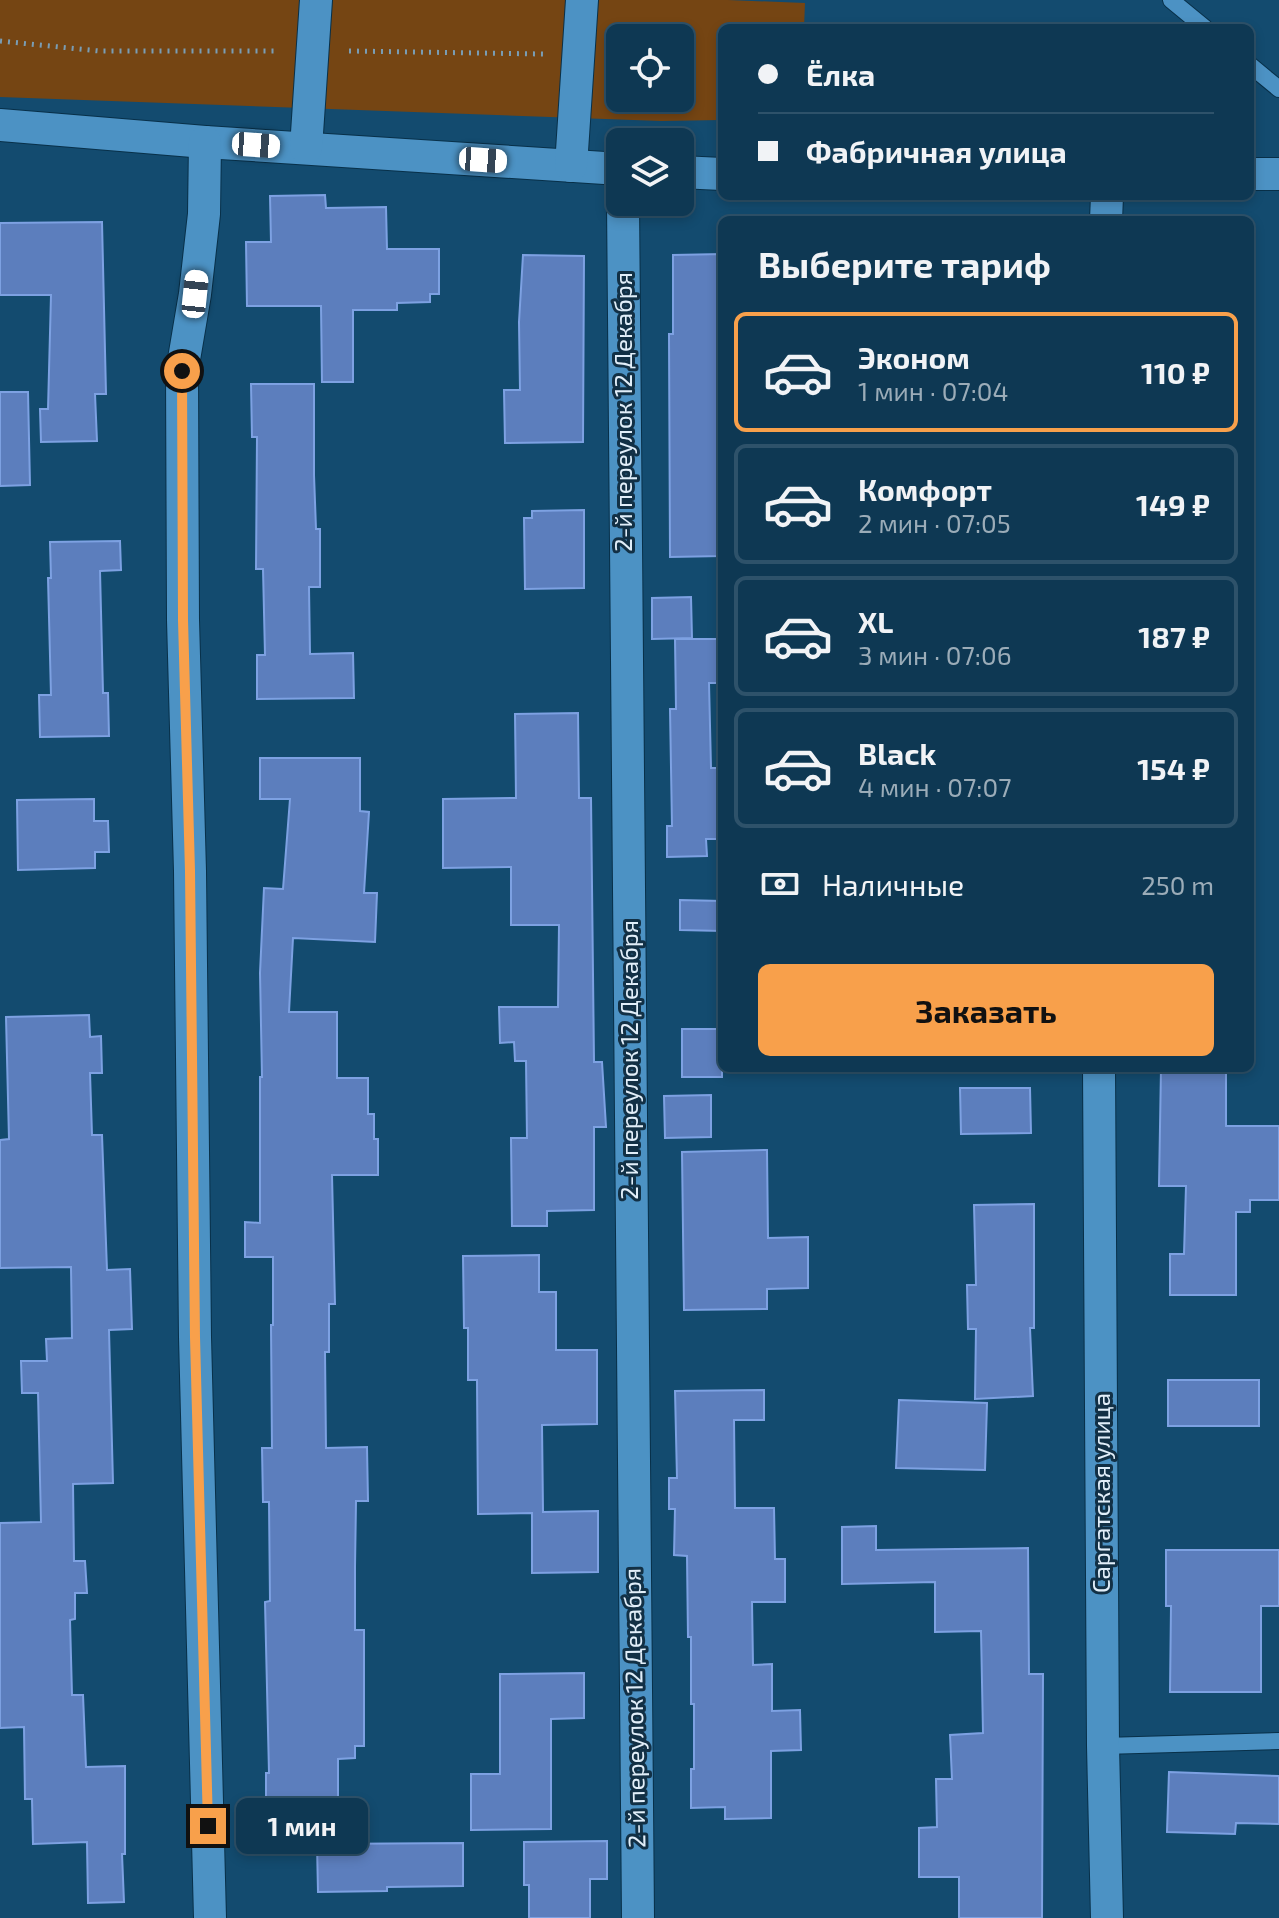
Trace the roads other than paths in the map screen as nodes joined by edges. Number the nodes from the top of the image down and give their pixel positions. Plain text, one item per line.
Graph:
1 (316, 0) edge
2 (582, 0) edge
3 (1171, 0) edge
4 (1200, 24) edge
5 (1254, 68) edge
6 (1279, 89) edge
7 (0, 125) edge
8 (205, 142) junction
9 (306, 148) junction
10 (571, 166) junction
11 (606, 168) edge
12 (694, 173) edge
13 (718, 174) edge
14 (1254, 174) edge
15 (1279, 174) edge
16 (623, 216) edge
17 (1099, 1072) edge
18 (1279, 1741) edge
19 (1103, 1746) junction
20 (210, 1918) edge
21 (638, 1918) edge
22 (1107, 1918) edge

1 - 9 street
2 - 10 street
3 - 4 lane
5 - 6 lane
7 - 8 street
8 - 9 street
8 - 20 street
9 - 10 street
10 - 11 street
12 - 13 street
14 - 15 street
16 - 21 street, 2-й переулок 12 Декабря
17 - 19 street, Саргатская улица
18 - 19 lane
19 - 22 street, Саргатская улица

